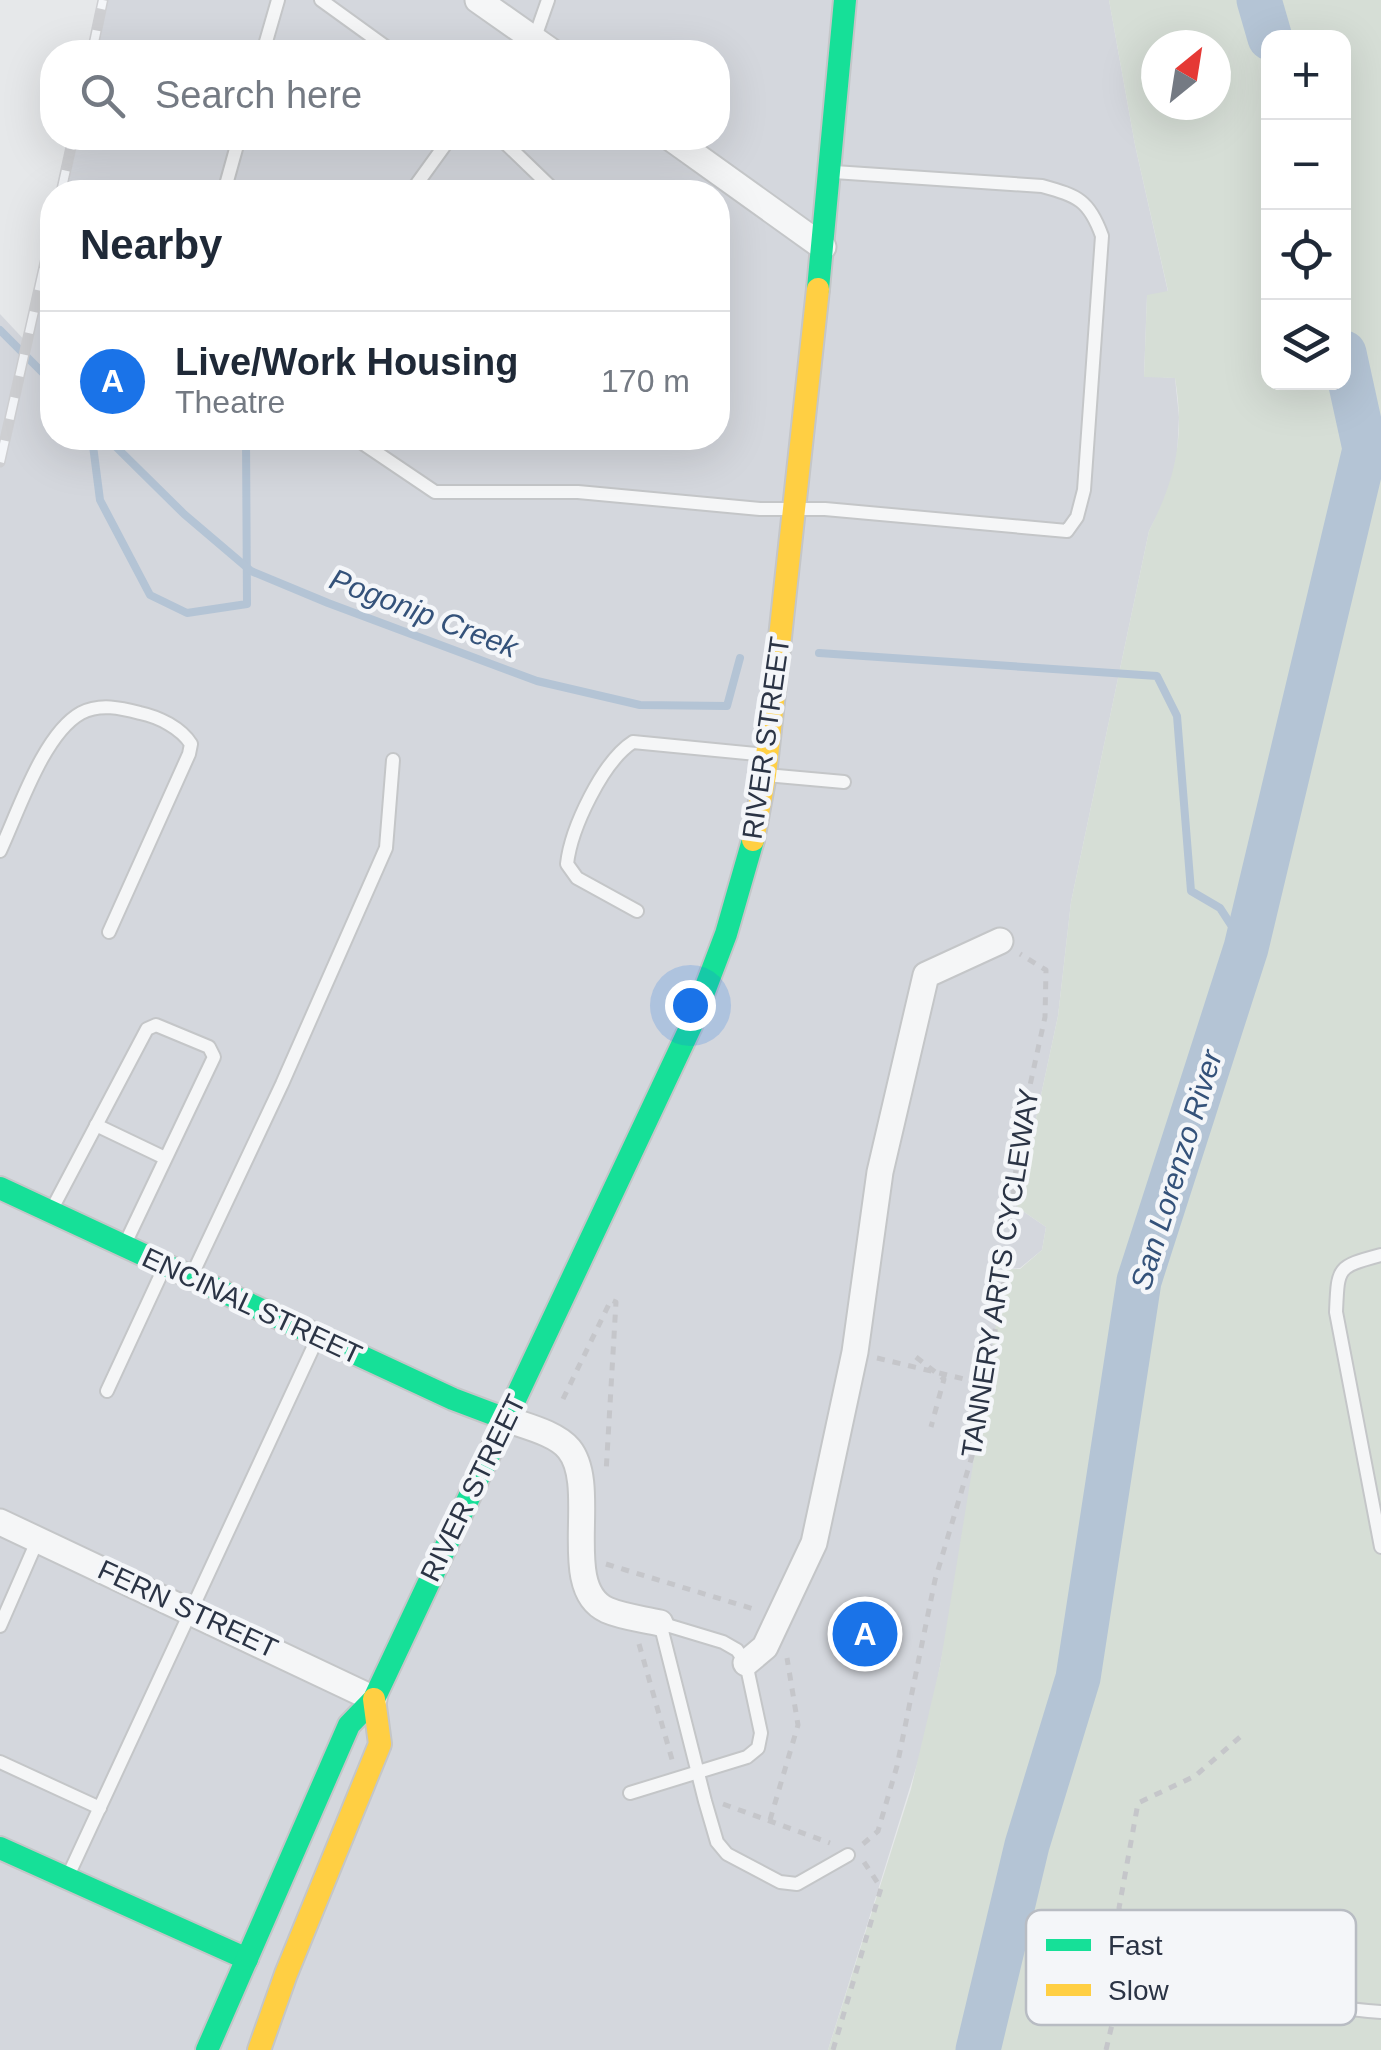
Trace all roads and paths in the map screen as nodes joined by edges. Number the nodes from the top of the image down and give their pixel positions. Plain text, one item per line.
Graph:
1 (278, 0) edge
2 (321, 0) edge
3 (478, 0) edge
4 (548, 0) edge
5 (845, 0) edge
6 (267, 40) edge
7 (376, 40) edge
8 (535, 40) edge
9 (544, 40) edge
10 (236, 150) edge
11 (441, 150) edge
12 (512, 150) edge
13 (687, 150) edge
14 (830, 172) junction
15 (227, 180) edge
16 (420, 180) edge
17 (544, 180) edge
18 (730, 180) edge
19 (730, 180) edge
20 (823, 246) junction
21 (374, 450) edge
22 (794, 508) junction
23 (394, 760) dead end
24 (766, 765) junction
25 (844, 782) dead end
26 (0, 851) edge
27 (637, 911) dead end
28 (108, 932) dead end
29 (1000, 942) joint
30 (96, 1125) junction
31 (165, 1158) junction
32 (0, 1188) edge
33 (51, 1211) junction
34 (124, 1246) junction
35 (1381, 1254) edge
36 (166, 1266) junction
37 (191, 1278) junction
38 (318, 1336) junction
39 (855, 1352) junction
40 (916, 1357) dead end
41 (985, 1384) junction
42 (106, 1391) dead end
43 (563, 1398) dead end
44 (506, 1419) junction
45 (931, 1427) dead end
46 (606, 1482) dead end
47 (0, 1522) edge
48 (38, 1539) junction
49 (1381, 1547) edge
50 (606, 1551) dead end
51 (606, 1566) dead end
52 (191, 1610) junction
53 (660, 1622) junction
54 (0, 1626) edge
55 (746, 1663) junction
56 (374, 1699) junction
57 (1240, 1737) dead end
58 (0, 1762) edge
59 (698, 1774) junction
60 (630, 1792) dead end
61 (100, 1808) junction
62 (0, 1848) edge
63 (852, 1853) junction
64 (66, 1879) junction
65 (1120, 1910) edge
66 (247, 1959) junction
67 (1356, 2010) edge
68 (1381, 2012) edge
69 (1112, 2025) edge
70 (208, 2050) edge
71 (259, 2050) edge
72 (833, 2050) edge
73 (1106, 2050) edge

1 - 6 lane
2 - 7 lane
3 - 8 street
4 - 9 lane
5 - 14 main road, RIVER STREET
10 - 15 lane
11 - 16 lane
12 - 17 lane
13 - 19 street
14 - 20 main road, RIVER STREET
14 - 22 lane
18 - 20 street
20 - 22 main road, RIVER STREET
21 - 22 lane
22 - 24 main road, RIVER STREET
23 - 37 lane
24 - 25 lane
24 - 27 lane
24 - 44 main road, RIVER STREET
26 - 28 lane
29 - 39 street
29 - 41 path, TANNERY ARTS CYCLEWAY
30 - 31 lane
30 - 31 lane
30 - 33 lane
31 - 34 lane
32 - 33 main road, ENCINAL STREET
33 - 34 main road, ENCINAL STREET
34 - 36 main road, ENCINAL STREET
35 - 49 lane
36 - 37 main road, ENCINAL STREET
36 - 42 lane
37 - 38 main road, ENCINAL STREET
38 - 44 main road, ENCINAL STREET
38 - 52 lane
39 - 41 path
39 - 55 street
40 - 45 path, bridge
41 - 63 path, TANNERY ARTS CYCLEWAY
43 - 46 path
44 - 53 street
44 - 56 main road, RIVER STREET
47 - 48 street, FERN STREET
48 - 52 street, FERN STREET
48 - 54 lane
50 - 51 path
52 - 56 street, FERN STREET
52 - 61 lane
53 - 55 lane
53 - 59 lane
55 - 59 lane
56 - 66 main road, RIVER STREET
56 - 71 main road, RIVER STREET
57 - 65 path
58 - 61 lane
59 - 60 lane
59 - 63 lane
61 - 64 lane
62 - 64 main road
63 - 72 path
64 - 66 main road
66 - 70 main road, RIVER STREET
67 - 68 lane
69 - 73 path

